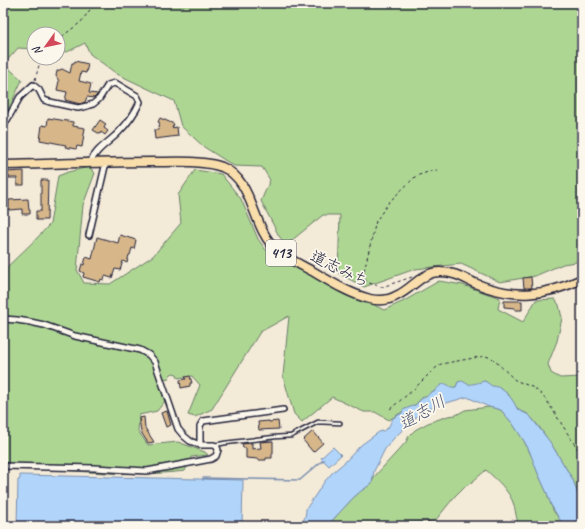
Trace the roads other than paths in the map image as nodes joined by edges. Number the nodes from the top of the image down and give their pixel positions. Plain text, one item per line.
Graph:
1 (3, 128) edge
2 (106, 162) junction
3 (90, 163) junction
4 (3, 165) edge
5 (89, 235) dead end
6 (582, 279) edge
7 (3, 319) edge
8 (283, 410) dead end
9 (340, 423) dead end
10 (200, 444) junction
11 (214, 445) junction
12 (3, 466) edge

1 - 3 street
2 - 3 highway, 道志みち / 413
2 - 5 street
2 - 6 highway, 道志みち / 413
3 - 4 highway, 道志みち / 413
7 - 10 street
8 - 10 street
9 - 11 lane
10 - 11 street
11 - 12 street

